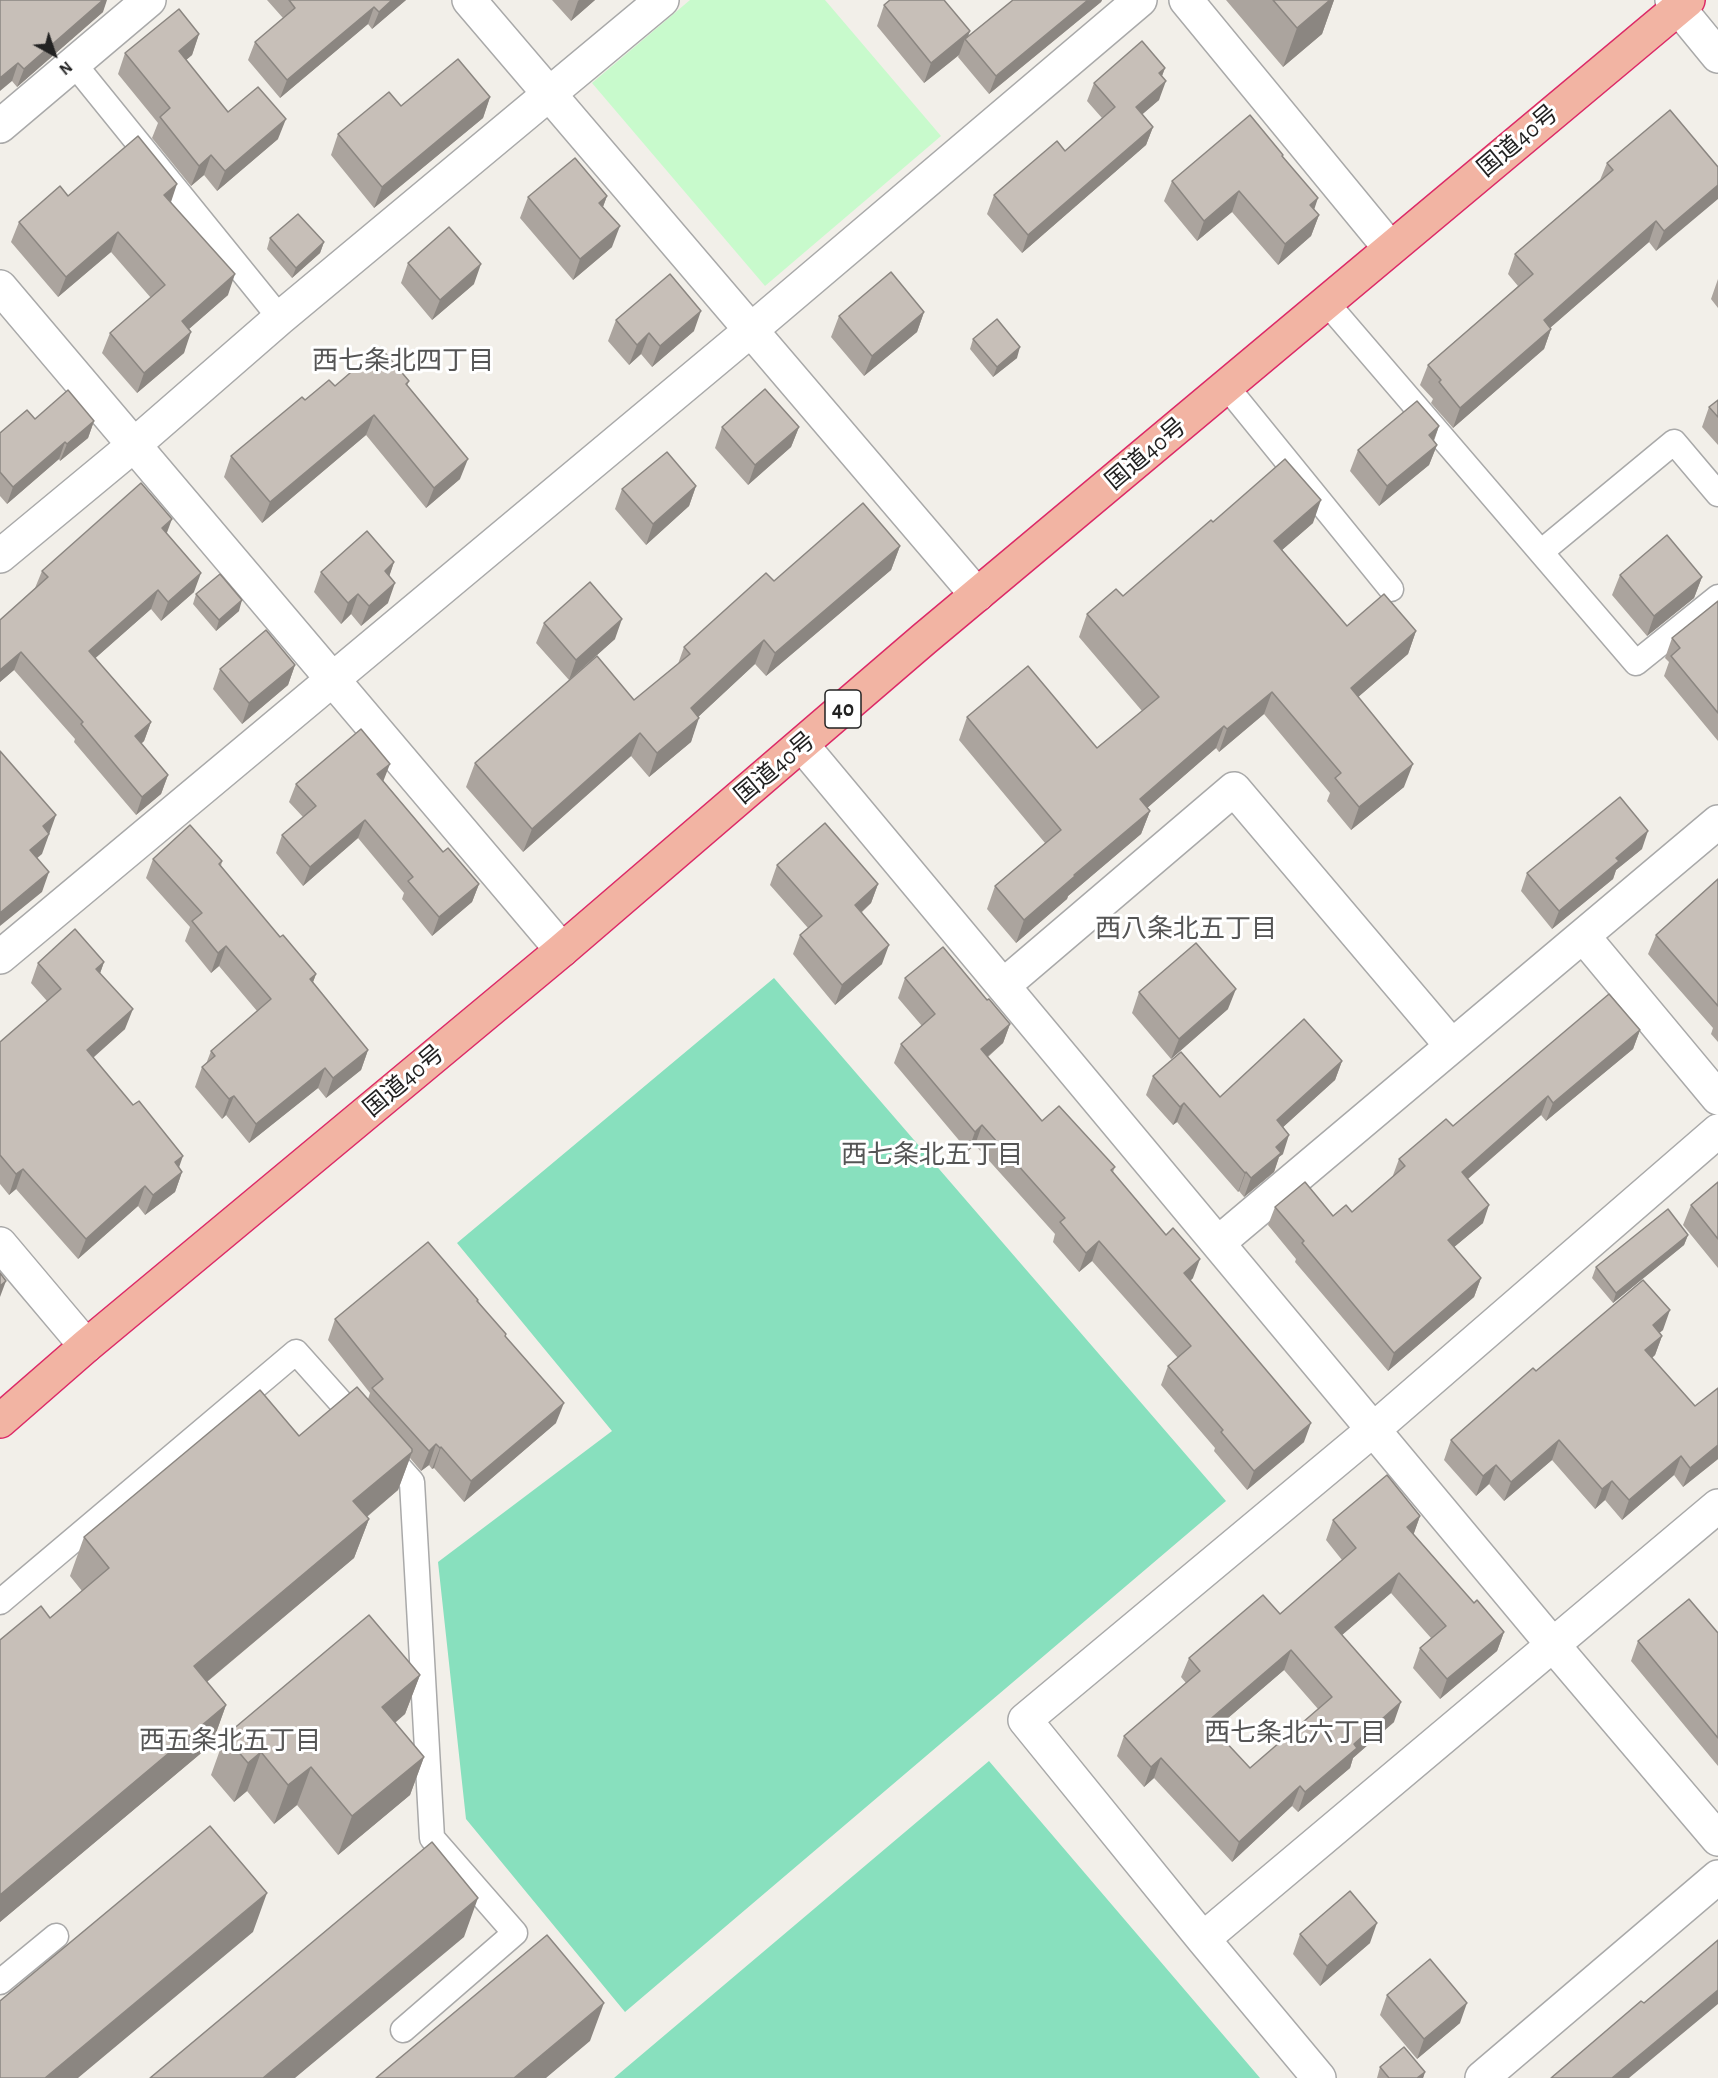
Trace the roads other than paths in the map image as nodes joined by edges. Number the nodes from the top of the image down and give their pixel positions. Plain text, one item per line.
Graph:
1 (149, 0) edge
2 (469, 0) edge
3 (662, 0) edge
4 (1140, 0) edge
5 (1186, 0) edge
6 (1680, 3) edge
7 (1718, 56) edge
8 (75, 65) junction
9 (548, 94) junction
10 (0, 126) edge
11 (1390, 248) junction
12 (0, 287) edge
13 (1326, 302) junction
14 (280, 318) junction
15 (751, 330) junction
16 (1226, 386) junction
17 (134, 445) junction
18 (1718, 494) edge
19 (1541, 552) junction
20 (0, 556) edge
21 (1391, 589) dead end
22 (976, 595) junction
23 (1718, 597) edge
24 (333, 678) junction
25 (802, 745) junction
26 (1718, 822) edge
27 (1583, 936) junction
28 (562, 950) junction
29 (0, 957) edge
30 (1004, 985) junction
31 (1451, 1045) junction
32 (1718, 1098) edge
33 (1718, 1131) edge
34 (1218, 1243) junction
35 (0, 1244) edge
36 (86, 1346) junction
37 (0, 1420) edge
38 (1374, 1429) junction
39 (1718, 1506) edge
40 (0, 1602) edge
41 (1553, 1645) junction
42 (1718, 1839) edge
43 (1718, 1877) edge
44 (56, 1936) dead end
45 (1203, 1939) junction
46 (0, 1982) edge
47 (403, 2030) dead end
48 (1319, 2078) edge
49 (1482, 2078) edge

1 - 8 street
2 - 9 street
3 - 9 street
4 - 15 street
5 - 11 street
6 - 7 street
6 - 11 highway, 国道40号 / 40
8 - 10 street
8 - 14 lane
9 - 14 street
9 - 15 street
11 - 13 highway, 国道40号 / 40
12 - 17 street
13 - 16 highway, 国道40号 / 40
13 - 19 lane
14 - 17 street
15 - 22 street
15 - 24 street
16 - 21 lane
16 - 22 highway, 国道40号 / 40
17 - 20 street
17 - 24 street
18 - 19 lane
19 - 23 lane
22 - 25 highway, 国道40号 / 40
24 - 28 street
24 - 29 street
25 - 28 highway, 国道40号 / 40
25 - 30 street
26 - 27 street
27 - 31 street
27 - 32 street
28 - 36 highway, 国道40号 / 40
30 - 31 street
30 - 34 street
31 - 34 street
33 - 38 street
34 - 38 street
35 - 36 street
36 - 37 highway, 国道40号 / 40
38 - 41 street
38 - 45 street
39 - 41 street
40 - 47 lane
41 - 42 street
41 - 45 street
43 - 49 street
44 - 46 lane
45 - 48 street

